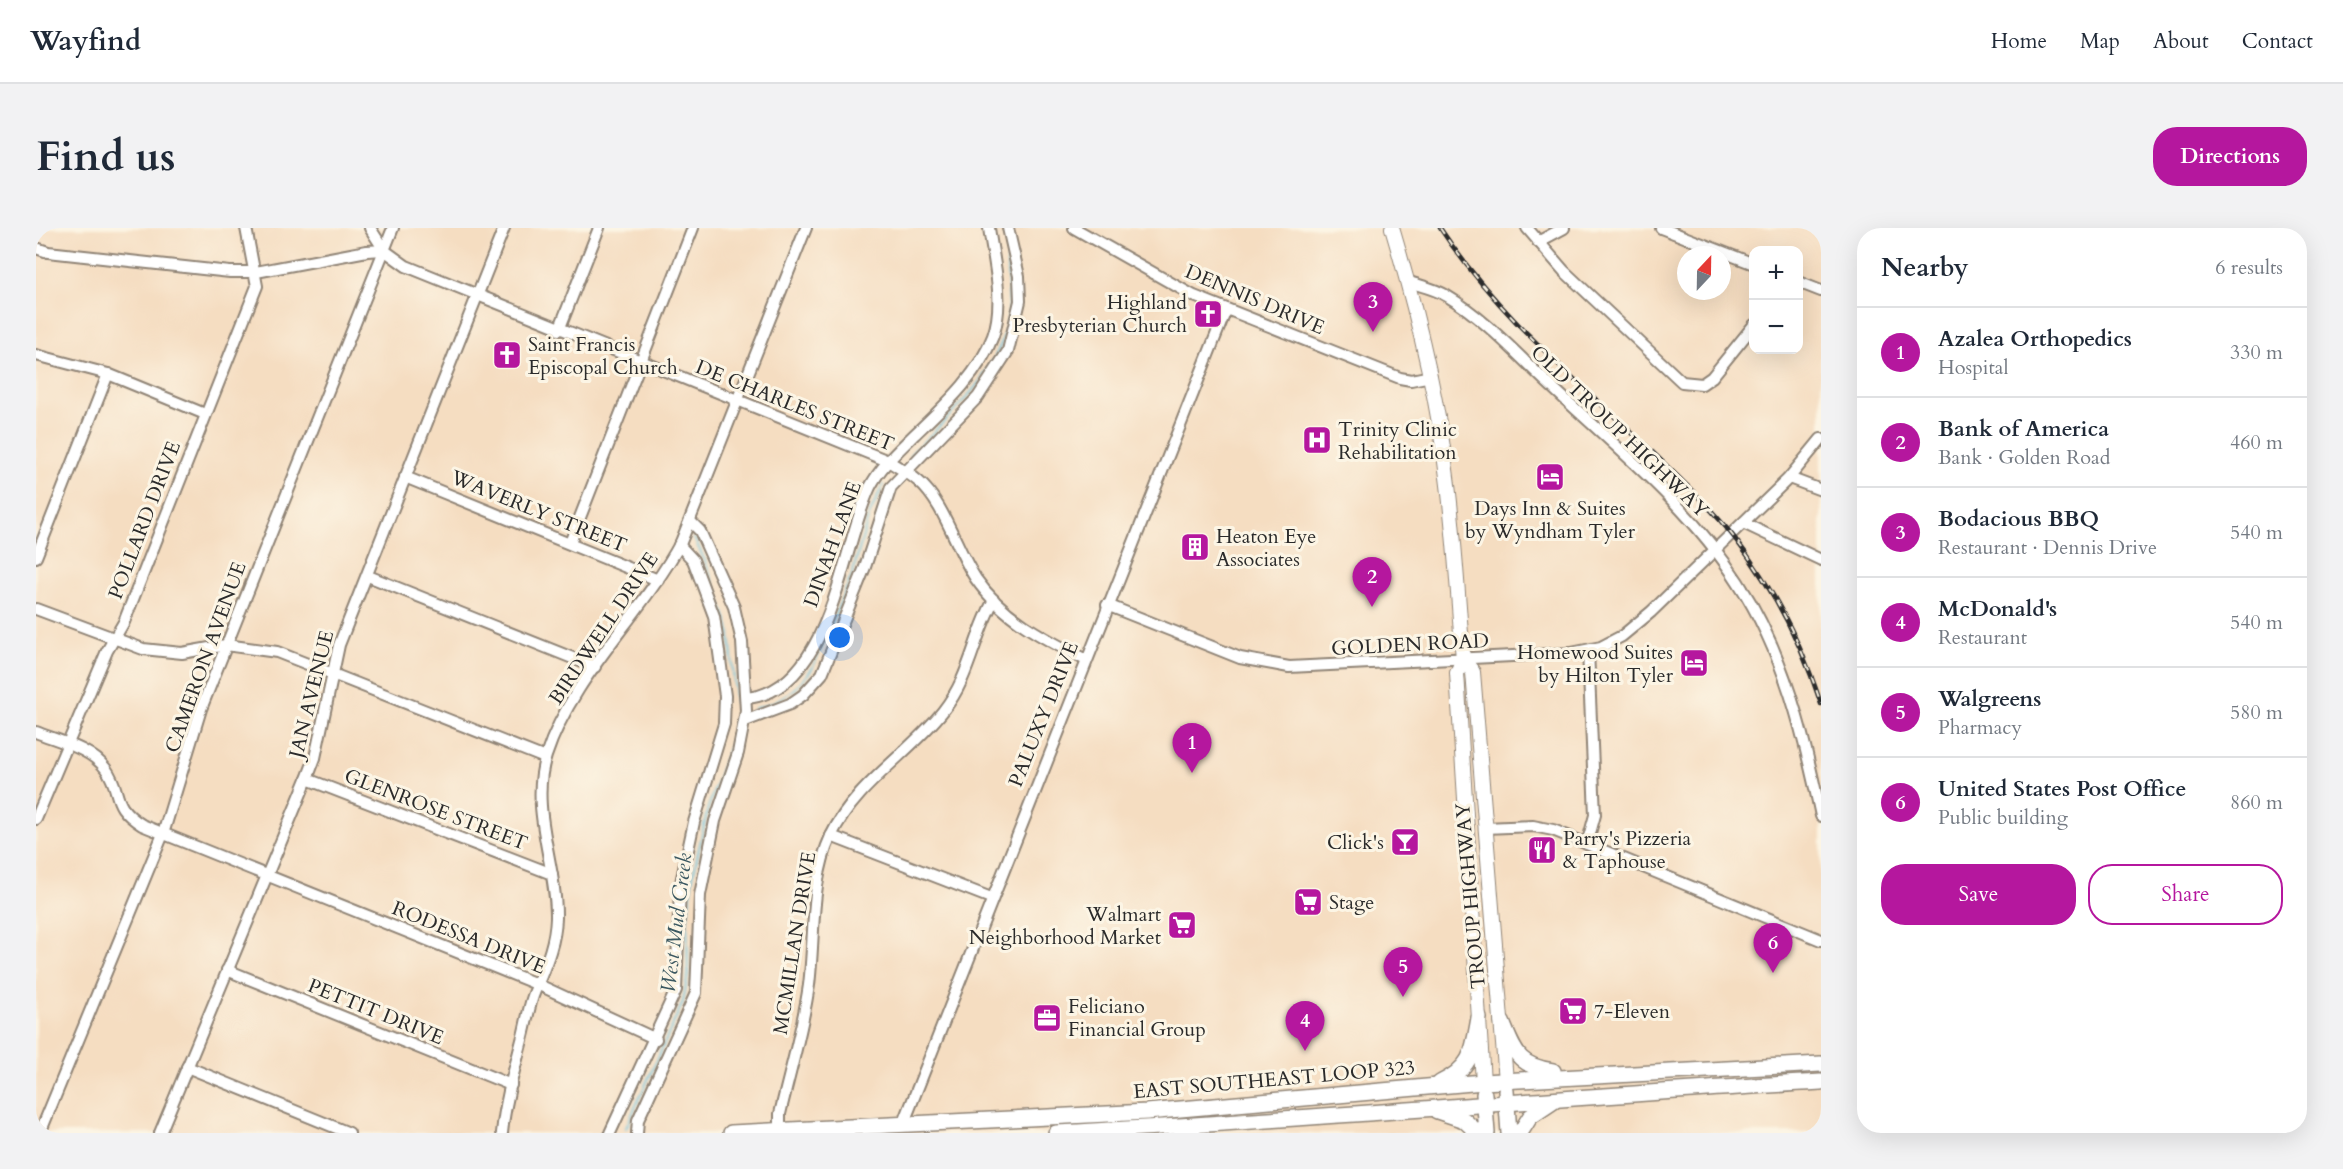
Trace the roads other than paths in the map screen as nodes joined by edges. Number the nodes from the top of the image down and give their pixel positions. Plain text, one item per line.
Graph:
1 (246, 228) edge
2 (370, 228) edge
3 (393, 228) edge
4 (504, 228) edge
5 (599, 228) edge
6 (693, 228) edge
7 (806, 228) edge
8 (989, 228) edge
9 (1008, 228) edge
10 (1074, 228) edge
11 (1392, 228) edge
12 (1527, 228) edge
13 (1564, 228) edge
14 (1661, 228) edge
15 (1538, 242) junction
16 (36, 248) edge
17 (384, 250) junction
18 (1749, 262) edge
19 (256, 272) junction
20 (1409, 282) junction
21 (1803, 284) edge
22 (1821, 291) edge
23 (477, 296) junction
24 (1226, 310) junction
25 (559, 330) junction
26 (1749, 331) edge
27 (36, 355) edge
28 (640, 361) junction
29 (108, 374) junction
30 (1431, 376) junction
31 (735, 399) junction
32 (205, 414) junction
33 (1821, 439) edge
34 (888, 461) junction
35 (906, 472) junction
36 (405, 477) junction
37 (1789, 478) junction
38 (1821, 490) edge
39 (690, 521) junction
40 (1743, 523) junction
41 (1695, 528) junction
42 (1727, 538) junction
43 (570, 543) junction
44 (679, 545) junction
45 (1714, 550) junction
46 (36, 557) edge
47 (1821, 560) edge
48 (368, 576) junction
49 (658, 580) junction
50 (994, 600) junction
51 (1107, 605) junction
52 (36, 609) edge
53 (113, 638) junction
54 (226, 645) junction
55 (1588, 650) junction
56 (1463, 659) junction
57 (1086, 660) junction
58 (596, 667) junction
59 (331, 675) junction
60 (746, 698) junction
61 (745, 721) junction
62 (36, 732) edge
63 (66, 744) junction
64 (545, 758) junction
65 (307, 779) junction
66 (1821, 816) edge
67 (36, 819) edge
68 (1485, 828) junction
69 (163, 834) junction
70 (831, 836) junction
71 (1587, 844) junction
72 (267, 874) junction
73 (552, 874) junction
74 (991, 898) junction
75 (1821, 940) edge
76 (227, 970) junction
77 (539, 985) junction
78 (1479, 1018) junction
79 (1502, 1022) junction
80 (656, 1039) junction
81 (1821, 1064) edge
82 (187, 1067) junction
83 (1577, 1075) junction
84 (1506, 1081) junction
85 (1483, 1082) junction
86 (1821, 1082) edge
87 (511, 1085) junction
88 (1433, 1086) junction
89 (1560, 1099) junction
90 (1507, 1101) junction
91 (1485, 1103) junction
92 (1426, 1108) junction
93 (1226, 1128) edge
94 (901, 1129) edge
95 (780, 1131) junction
96 (40, 1133) edge
97 (160, 1133) edge
98 (349, 1133) edge
99 (502, 1133) edge
100 (610, 1133) edge
101 (637, 1133) edge
102 (731, 1133) edge
103 (1056, 1133) edge
104 (1478, 1133) edge
105 (1487, 1133) edge
106 (1509, 1133) edge
107 (1520, 1133) edge

1 - 19 street, POLLARD DRIVE
2 - 17 street, DE CHARLES STREET
3 - 17 street, CAMERON AVENUE
4 - 23 street, JAN AVENUE
5 - 25 street
6 - 28 street
7 - 31 street, BIRDWELL DRIVE
8 - 34 street, DINAH LANE
9 - 35 street, DINAH LANE
10 - 24 street, DENNIS DRIVE
11 - 20 main road, TROUP HIGHWAY
12 - 15 street
13 - 15 street
14 - 18 street
15 - 26 street
16 - 19 street
17 - 19 street
17 - 23 street, DE CHARLES STREET
17 - 54 street, CAMERON AVENUE
19 - 32 street, POLLARD DRIVE
20 - 30 main road, TROUP HIGHWAY
20 - 41 street, OLD TROUP HIGHWAY
21 - 22 street
23 - 25 street, DE CHARLES STREET
23 - 36 street, JAN AVENUE
24 - 30 street, DENNIS DRIVE
24 - 51 street, PALUXY DRIVE
25 - 28 street, DE CHARLES STREET
27 - 29 street
28 - 31 street, DE CHARLES STREET
28 - 43 street
29 - 32 street
29 - 46 street
30 - 56 main road, TROUP HIGHWAY
31 - 34 street, DE CHARLES STREET
31 - 39 street, BIRDWELL DRIVE
32 - 53 street, POLLARD DRIVE
33 - 37 street, GOLDEN ROAD
34 - 35 street, DE CHARLES STREET
34 - 60 street, DINAH LANE
35 - 50 street, DE CHARLES STREET
35 - 61 street, DINAH LANE
36 - 43 street, WAVERLY STREET
36 - 48 street, JAN AVENUE
37 - 38 street
37 - 40 street, GOLDEN ROAD
39 - 44 street, BIRDWELL DRIVE
39 - 60 street
40 - 42 street, GOLDEN ROAD
40 - 47 street
41 - 42 street
41 - 45 street, OLD TROUP HIGHWAY
42 - 45 street, GOLDEN ROAD
43 - 49 street, WAVERLY STREET
44 - 49 street, BIRDWELL DRIVE
44 - 80 street
45 - 55 street, GOLDEN ROAD
45 - 66 street, OLD TROUP HIGHWAY
48 - 58 street
48 - 59 street, JAN AVENUE
49 - 58 street, BIRDWELL DRIVE
50 - 57 street, DE CHARLES STREET
50 - 70 street, MCMILLAN DRIVE
51 - 56 street, GOLDEN ROAD
51 - 57 street, PALUXY DRIVE
52 - 53 street
53 - 54 street
53 - 63 street, POLLARD DRIVE
54 - 59 street
54 - 69 street, CAMERON AVENUE
55 - 56 street, GOLDEN ROAD
55 - 71 street
56 - 68 main road, TROUP HIGHWAY
56 - 78 main road, TROUP HIGHWAY
57 - 74 street, PALUXY DRIVE
58 - 64 street, BIRDWELL DRIVE
59 - 64 street
59 - 65 street, JAN AVENUE
60 - 61 street
61 - 101 street
62 - 63 street, RODESSA DRIVE
63 - 67 street, POLLARD DRIVE
63 - 69 street, RODESSA DRIVE
64 - 73 street, BIRDWELL DRIVE
65 - 72 street, JAN AVENUE
65 - 73 street, GLENROSE STREET
68 - 71 street
68 - 79 main road, TROUP HIGHWAY
69 - 72 street, RODESSA DRIVE
69 - 96 street, CAMERON AVENUE
70 - 74 street
70 - 95 street, MCMILLAN DRIVE
71 - 75 street
72 - 76 street, JAN AVENUE
72 - 77 street, RODESSA DRIVE
73 - 77 street, BIRDWELL DRIVE
74 - 94 street, PALUXY DRIVE
76 - 82 street, JAN AVENUE
76 - 87 street, PETTIT DRIVE
77 - 80 street, RODESSA DRIVE
77 - 87 street, BIRDWELL DRIVE
78 - 85 main road, TROUP HIGHWAY
78 - 88 highway
79 - 83 highway
79 - 84 main road, TROUP HIGHWAY
80 - 100 street
81 - 83 highway, EAST SOUTHEAST LOOP 323
82 - 97 street, JAN AVENUE
82 - 98 street
83 - 84 highway, EAST SOUTHEAST LOOP 323
84 - 85 highway, EAST SOUTHEAST LOOP 323
84 - 90 highway, TROUP HIGHWAY
85 - 88 highway, EAST SOUTHEAST LOOP 323
85 - 91 highway, TROUP HIGHWAY
86 - 89 highway, EAST SOUTHEAST LOOP 323
87 - 99 street, BIRDWELL DRIVE
88 - 94 highway, EAST SOUTHEAST LOOP 323
89 - 90 highway, EAST SOUTHEAST LOOP 323
89 - 107 highway
90 - 91 highway, EAST SOUTHEAST LOOP 323
90 - 106 highway, TROUP HIGHWAY
91 - 92 highway, EAST SOUTHEAST LOOP 323
91 - 105 highway, TROUP HIGHWAY
92 - 93 highway, EAST SOUTHEAST LOOP 323
92 - 104 highway
93 - 103 highway, EAST SOUTHEAST LOOP 323
94 - 95 highway, EAST SOUTHEAST LOOP 323
95 - 102 highway, EAST SOUTHEAST LOOP 323

